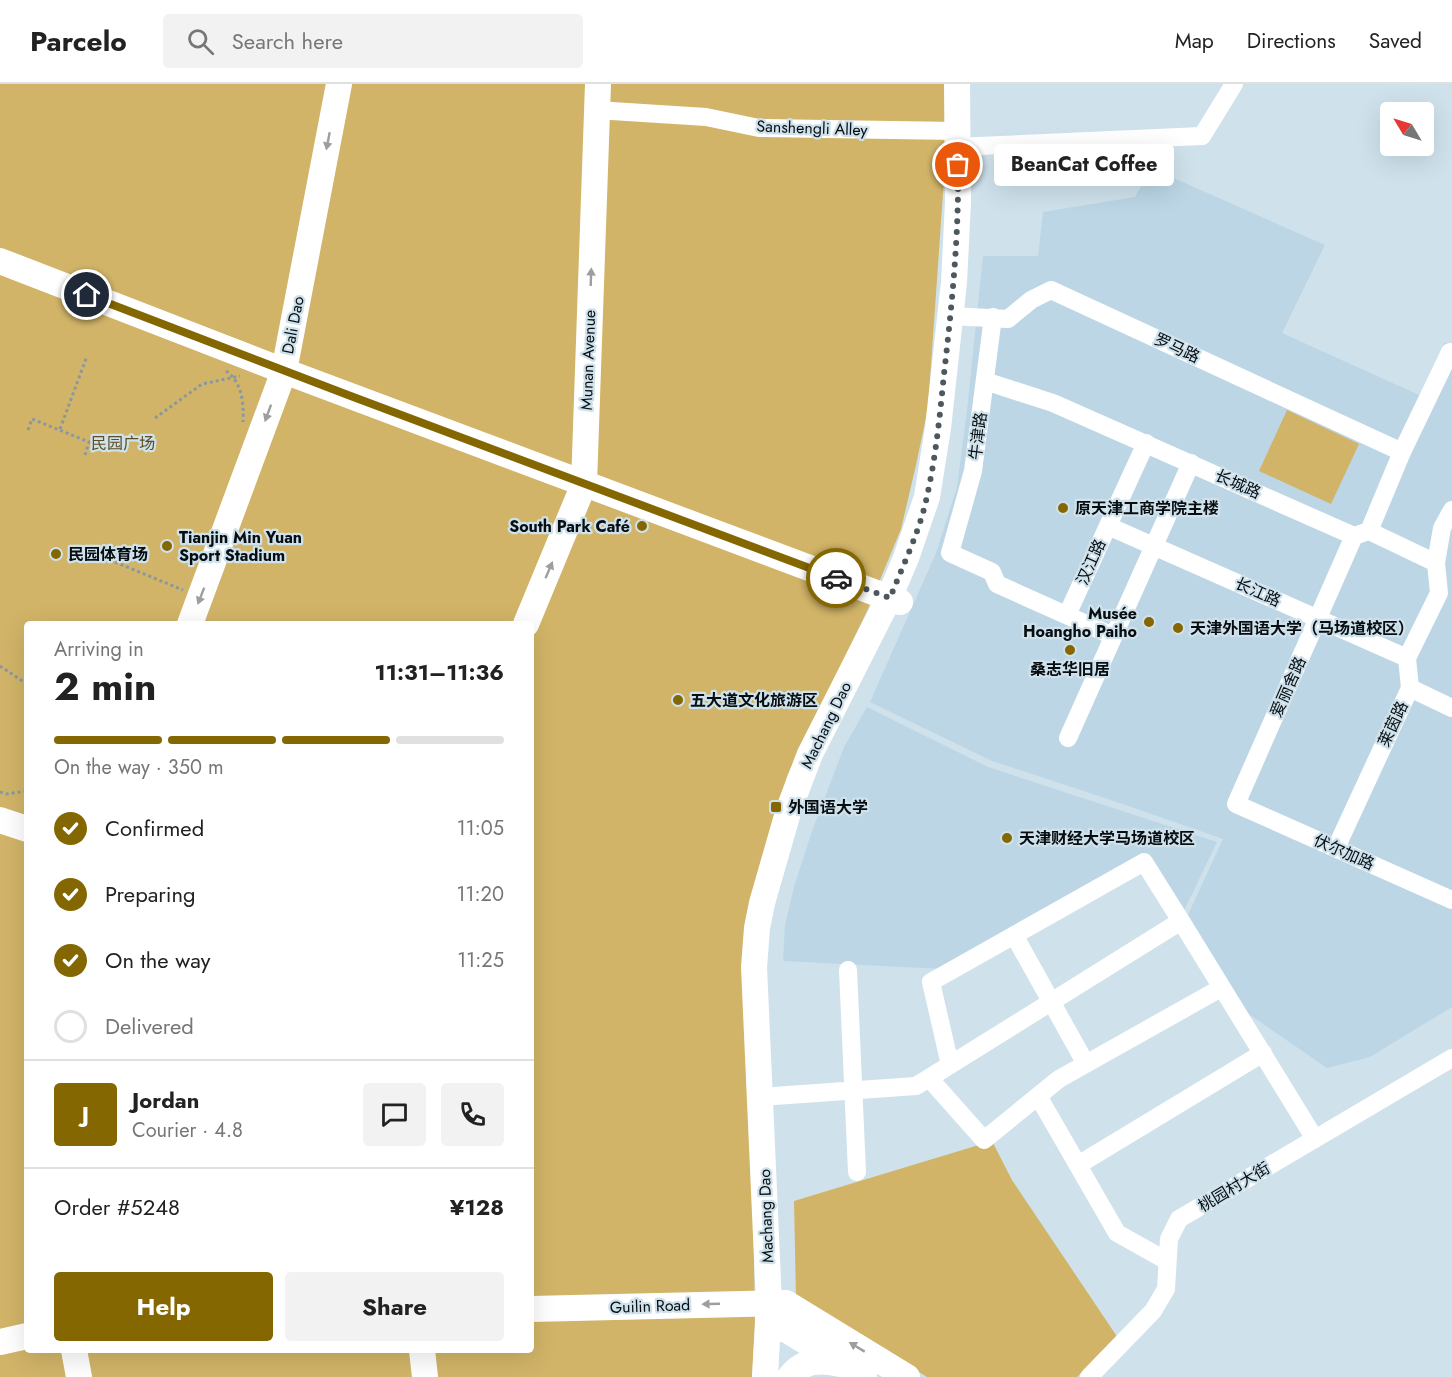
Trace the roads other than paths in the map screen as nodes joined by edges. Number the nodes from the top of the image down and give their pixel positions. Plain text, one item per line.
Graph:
1 (339, 84) edge
2 (598, 84) edge
3 (957, 84) edge
4 (970, 84) edge
5 (1234, 84) edge
6 (596, 110) junction
7 (962, 141) junction
8 (0, 261) edge
9 (957, 317) junction
10 (993, 317) junction
11 (1450, 352) dead end
12 (284, 371) junction
13 (985, 381) junction
14 (1146, 443) junction
15 (1402, 452) junction
16 (1191, 463) junction
17 (585, 484) junction
18 (1452, 510) edge
19 (1108, 526) junction
20 (1362, 533) junction
21 (1154, 546) junction
22 (1436, 563) junction
23 (895, 600) junction
24 (1067, 615) junction
25 (1318, 618) junction
26 (191, 621) edge
27 (527, 621) edge
28 (1113, 636) junction
29 (1407, 658) junction
30 (1410, 687) junction
31 (1452, 708) edge
32 (1068, 738) dead end
33 (1236, 804) joint
34 (0, 820) edge
35 (24, 828) edge
36 (1336, 848) junction
37 (1452, 900) edge
38 (1181, 921) junction
39 (1014, 935) junction
40 (848, 970) dead end
41 (1221, 988) junction
42 (1051, 1002) junction
43 (1263, 1053) junction
44 (1452, 1058) edge
45 (1086, 1064) junction
46 (950, 1065) junction
47 (929, 1078) junction
48 (853, 1090) junction
49 (774, 1096) junction
50 (1038, 1096) junction
51 (1315, 1139) junction
52 (1078, 1165) junction
53 (857, 1172) dead end
54 (1167, 1261) junction
55 (778, 1303) junction
56 (534, 1310) edge
57 (785, 1329) junction
58 (24, 1337) edge
59 (0, 1342) edge
60 (75, 1353) edge
61 (422, 1353) edge
62 (855, 1371) edge
63 (79, 1377) edge
64 (425, 1377) edge
65 (765, 1377) edge
66 (779, 1377) edge
67 (789, 1377) edge
68 (907, 1377) edge
69 (1089, 1377) edge

1 -> 12 main road, Dali Dao
2 - 6 main road, Munan Avenue
3 - 7 main road, Machang Dao
4 - 7 main road, Machang Dao
5 - 7 street, Sanshengli Alley
6 - 7 street, Sanshengli Alley
17 -> 6 main road, Munan Avenue
7 - 9 main road, Machang Dao
8 - 12 main road
9 - 10 street, 罗马路
9 - 23 main road, Machang Dao
10 - 13 street, 牛津路
10 - 15 street, 罗马路
11 - 15 street, 爱丽舍路
12 - 17 main road
12 -> 26 main road, Dali Dao
13 - 14 street, 长城路
13 - 24 street, 牛津路
14 - 16 street, 长城路
14 - 19 street, 汉江路
15 - 20 street, 爱丽舍路
16 - 20 street, 长城路
16 - 21 street
17 - 23 main road
27 -> 17 main road, Munan Avenue
18 - 22 street
19 - 21 street, 长江路
19 - 24 street, 汉江路
20 - 22 street, 长城路
20 - 25 street, 爱丽舍路
21 - 25 street, 长江路
21 - 28 street
22 - 29 street
23 - 49 main road, Machang Dao
23 - 55 main road, Machang Dao
24 - 28 street
25 - 29 street, 长江路
25 - 33 street, 爱丽舍路
28 - 32 street
29 - 30 street, 莱茵路
30 - 31 street
30 - 36 street, 莱茵路
33 - 36 street, 伏尔加路
34 - 35 main road
36 - 37 street, 伏尔加路
38 - 39 street
38 - 41 street
38 - 42 street
39 - 42 street
39 - 46 street
40 - 48 street
41 - 43 street
41 - 45 street
42 - 45 street
42 - 46 street
43 - 51 street
43 - 52 street
44 - 51 street, 桃园村大街
45 - 50 street
46 - 47 street
47 - 48 street
47 - 50 street
48 - 49 street
48 - 53 street
49 - 55 main road, Machang Dao
50 - 52 street
51 - 54 street, 桃园村大街
52 - 54 street
54 - 69 street, 桃园村大街
55 -> 56 main road, Guilin Road
55 - 57 main road
55 - 65 main road, Machang Dao
68 -> 55 main road
57 - 62 main road
57 - 66 main road
58 - 59 main road
60 - 63 main road
61 - 64 main road
62 - 67 main road

